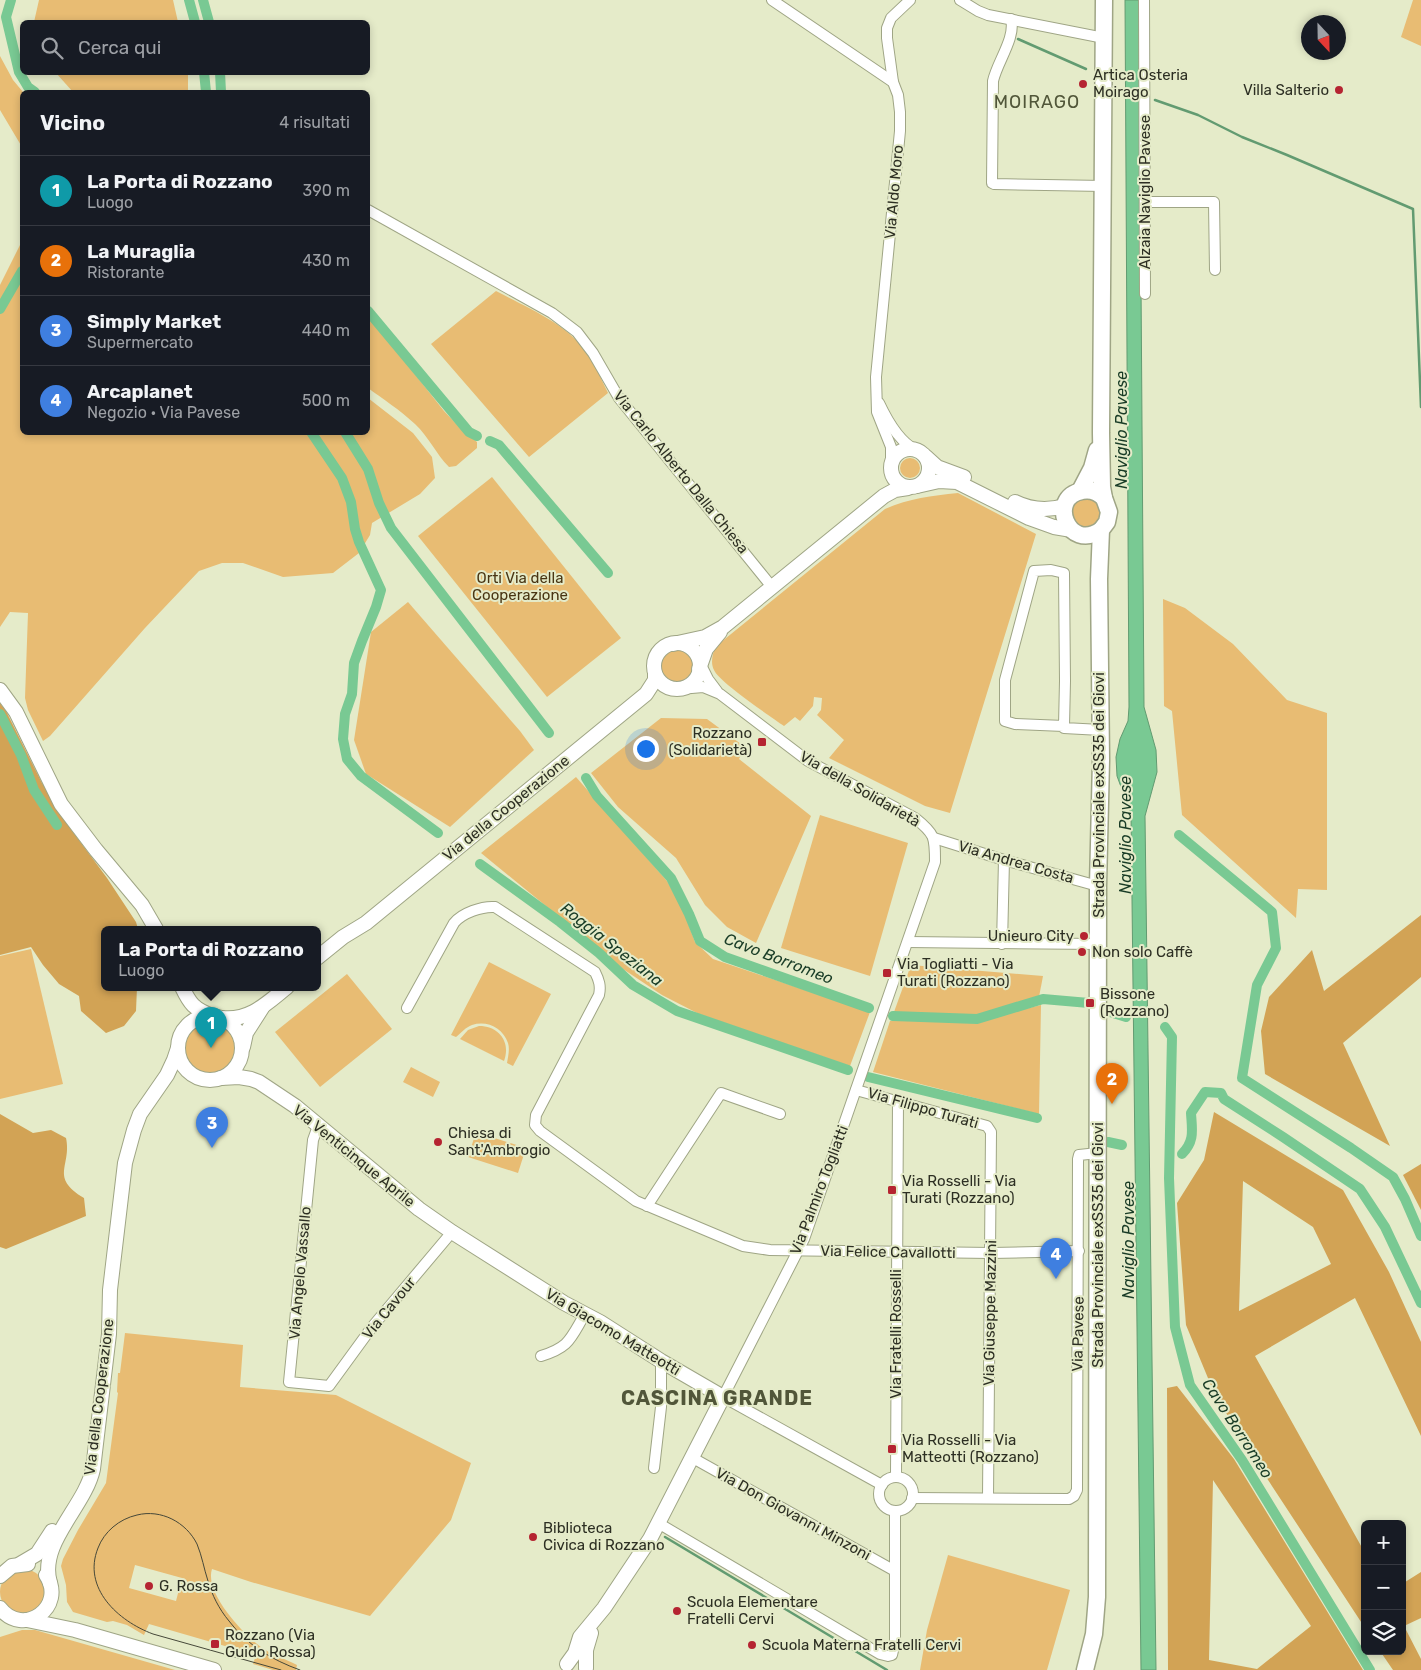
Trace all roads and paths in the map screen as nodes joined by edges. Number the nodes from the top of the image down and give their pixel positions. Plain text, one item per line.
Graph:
1 (772, 0) edge
2 (910, 0) edge
3 (960, 0) edge
4 (1104, 0) edge
5 (1144, 0) edge
6 (1011, 19) junction
7 (1104, 38) junction
8 (893, 82) junction
9 (1104, 186) junction
10 (1145, 202) junction
11 (370, 211) edge
12 (1215, 270) dead end
13 (1145, 294) dead end
14 (876, 393) junction
15 (1101, 433) junction
16 (921, 454) junction
17 (891, 467) junction
18 (913, 487) junction
19 (1080, 491) junction
20 (1104, 498) junction
21 (878, 501) junction
22 (1065, 506) junction
23 (1101, 530) junction
24 (1075, 532) junction
25 (1099, 579) junction
26 (772, 587) junction
27 (723, 627) junction
28 (673, 644) junction
29 (699, 663) junction
30 (655, 674) junction
31 (676, 688) junction
32 (0, 690) edge
33 (646, 694) junction
34 (720, 694) junction
35 (1064, 726) junction
36 (1101, 730) junction
37 (932, 834) junction
38 (1004, 860) junction
39 (1098, 886) junction
40 (366, 923) junction
41 (154, 926) edge
42 (908, 942) junction
43 (1002, 944) junction
44 (1099, 944) junction
45 (321, 955) edge
46 (321, 963) edge
47 (282, 991) edge
48 (184, 992) edge
49 (264, 1006) junction
50 (407, 1008) dead end
51 (216, 1016) junction
52 (184, 1028) junction
53 (178, 1048) junction
54 (242, 1050) junction
55 (198, 1078) junction
56 (221, 1078) junction
57 (255, 1080) junction
58 (856, 1090) junction
59 (156, 1092) junction
60 (898, 1100) junction
61 (780, 1114) dead end
62 (318, 1126) junction
63 (990, 1128) joint
64 (1098, 1153) junction
65 (647, 1206) junction
66 (452, 1232) junction
67 (798, 1251) junction
68 (1079, 1251) junction
69 (897, 1252) junction
70 (991, 1253) junction
71 (110, 1290) junction
72 (586, 1314) junction
73 (541, 1356) dead end
74 (1077, 1361) junction
75 (661, 1362) junction
76 (1098, 1362) junction
77 (329, 1386) joint
78 (722, 1397) junction
79 (691, 1458) junction
80 (654, 1468) dead end
81 (896, 1477) junction
82 (882, 1484) junction
83 (912, 1498) junction
84 (988, 1498) junction
85 (895, 1511) junction
86 (658, 1523) junction
87 (18, 1564) junction
88 (0, 1565) edge
89 (895, 1571) junction
90 (0, 1576) edge
91 (51, 1588) junction
92 (0, 1608) edge
93 (604, 1608) junction
94 (26, 1620) junction
95 (0, 1627) edge
96 (75, 1630) junction
97 (562, 1667) edge
98 (214, 1670) edge
99 (588, 1670) edge
100 (1085, 1670) edge

1 - 8 street
2 - 8 street, Via Aldo Moro
3 - 6 street
4 - 7 main road
5 - 10 street, Alzaia Naviglio Pavese
6 - 7 street
6 - 9 street
7 - 9 main road
8 - 14 street, Via Aldo Moro
9 - 15 main road
10 - 12 street
10 - 13 street, Alzaia Naviglio Pavese
11 - 26 street, Via Carlo Alberto Dalla Chiesa
14 - 16 street, Via Aldo Moro
14 - 17 street, Via Aldo Moro
15 - 19 main road
15 - 20 main road
16 - 17 street
16 - 18 street
16 - 22 street, Via Aldo Moro
17 - 18 street
17 - 21 street
18 - 21 street
18 - 24 street
19 - 20 main road
19 - 22 main road
20 - 23 main road
21 - 26 street
22 - 24 main road
23 - 24 main road
23 - 25 main road, Strada Provinciale exSS35 dei Giovi
24 - 25 main road
25 - 36 main road, Strada Provinciale exSS35 dei Giovi
26 - 27 street
27 - 28 street
27 - 29 street
28 - 29 street
28 - 30 street
29 - 31 street
29 - 34 street, Via della Solidarietà
30 - 31 street
30 - 33 street, Via della Cooperazione
31 - 33 street, Via della Cooperazione
31 - 34 street, Via della Solidarietà
32 - 41 street
33 - 40 street, Via della Cooperazione
34 - 37 street, Via della Solidarietà
35 - 35 street
35 - 36 street
36 - 39 main road, Strada Provinciale exSS35 dei Giovi
37 - 38 street, Via Andrea Costa
37 - 42 street, Via Palmiro Togliatti
38 - 39 street, Via Andrea Costa
38 - 43 street
39 - 44 main road, Strada Provinciale exSS35 dei Giovi
40 - 45 street, Via della Cooperazione
40 - 46 street, Via della Cooperazione
42 - 43 street
42 - 58 street, Via Palmiro Togliatti
43 - 44 street
44 - 64 main road, Strada Provinciale exSS35 dei Giovi
47 - 49 street
48 - 51 street
48 - 52 street
49 - 51 street
49 - 54 street
50 - 65 street, Via Felice Cavallotti
51 - 52 street
51 - 54 street
52 - 53 street
53 - 55 street
53 - 59 street, Via della Cooperazione
54 - 56 street
54 - 57 street, Via Venticinque Aprile
55 - 56 street
55 - 59 street, Via della Cooperazione
56 - 57 street, Via Venticinque Aprile
57 - 62 street, Via Venticinque Aprile
58 - 60 street, Via Filippo Turati
58 - 67 street, Via Palmiro Togliatti
59 - 71 street, Via della Cooperazione
60 - 63 street, Via Filippo Turati
60 - 69 street, Via Fratelli Rosselli
61 - 65 street
62 - 66 street, Via Venticinque Aprile
62 - 77 street, Via Angelo Vassallo
63 - 70 street, Via Giuseppe Mazzini
64 - 68 street, Via Pavese
64 - 76 main road, Strada Provinciale exSS35 dei Giovi
65 - 67 street, Via Felice Cavallotti
66 - 72 street, Via Giacomo Matteotti
66 - 77 street, Via Cavour
67 - 69 street, Via Felice Cavallotti
67 - 78 street, Via Palmiro Togliatti
68 - 70 street, Via Felice Cavallotti
68 - 74 street, Via Pavese
69 - 70 street, Via Felice Cavallotti
69 - 81 street, Via Fratelli Rosselli
70 - 84 street, Via Giuseppe Mazzini
71 - 87 street, Via della Cooperazione
71 - 91 street, Via della Cooperazione
72 - 73 street
72 - 75 street, Via Giacomo Matteotti
74 - 76 street
74 - 84 street, Via Pavese
75 - 78 street, Via Giacomo Matteotti
75 - 80 street
76 - 100 main road, Strada Provinciale exSS35 dei Giovi
78 - 79 street, Via Palmiro Togliatti
78 - 82 street, Via Giacomo Matteotti
79 - 86 street, Via Palmiro Togliatti
79 - 89 street, Via Don Giovanni Minzoni
81 - 82 street
81 - 83 street
82 - 85 street
83 - 84 street
83 - 85 street
85 - 89 street
86 - 89 street
86 - 93 street, Via Palmiro Togliatti
87 - 88 street
87 - 90 street, Via della Cooperazione
87 - 91 street
91 - 94 street
91 - 96 street
92 - 94 street
93 - 97 street, Via Palmiro Togliatti
93 - 99 street, Via Palmiro Togliatti
94 - 95 street
94 - 96 street
96 - 98 street
97 - 99 street

